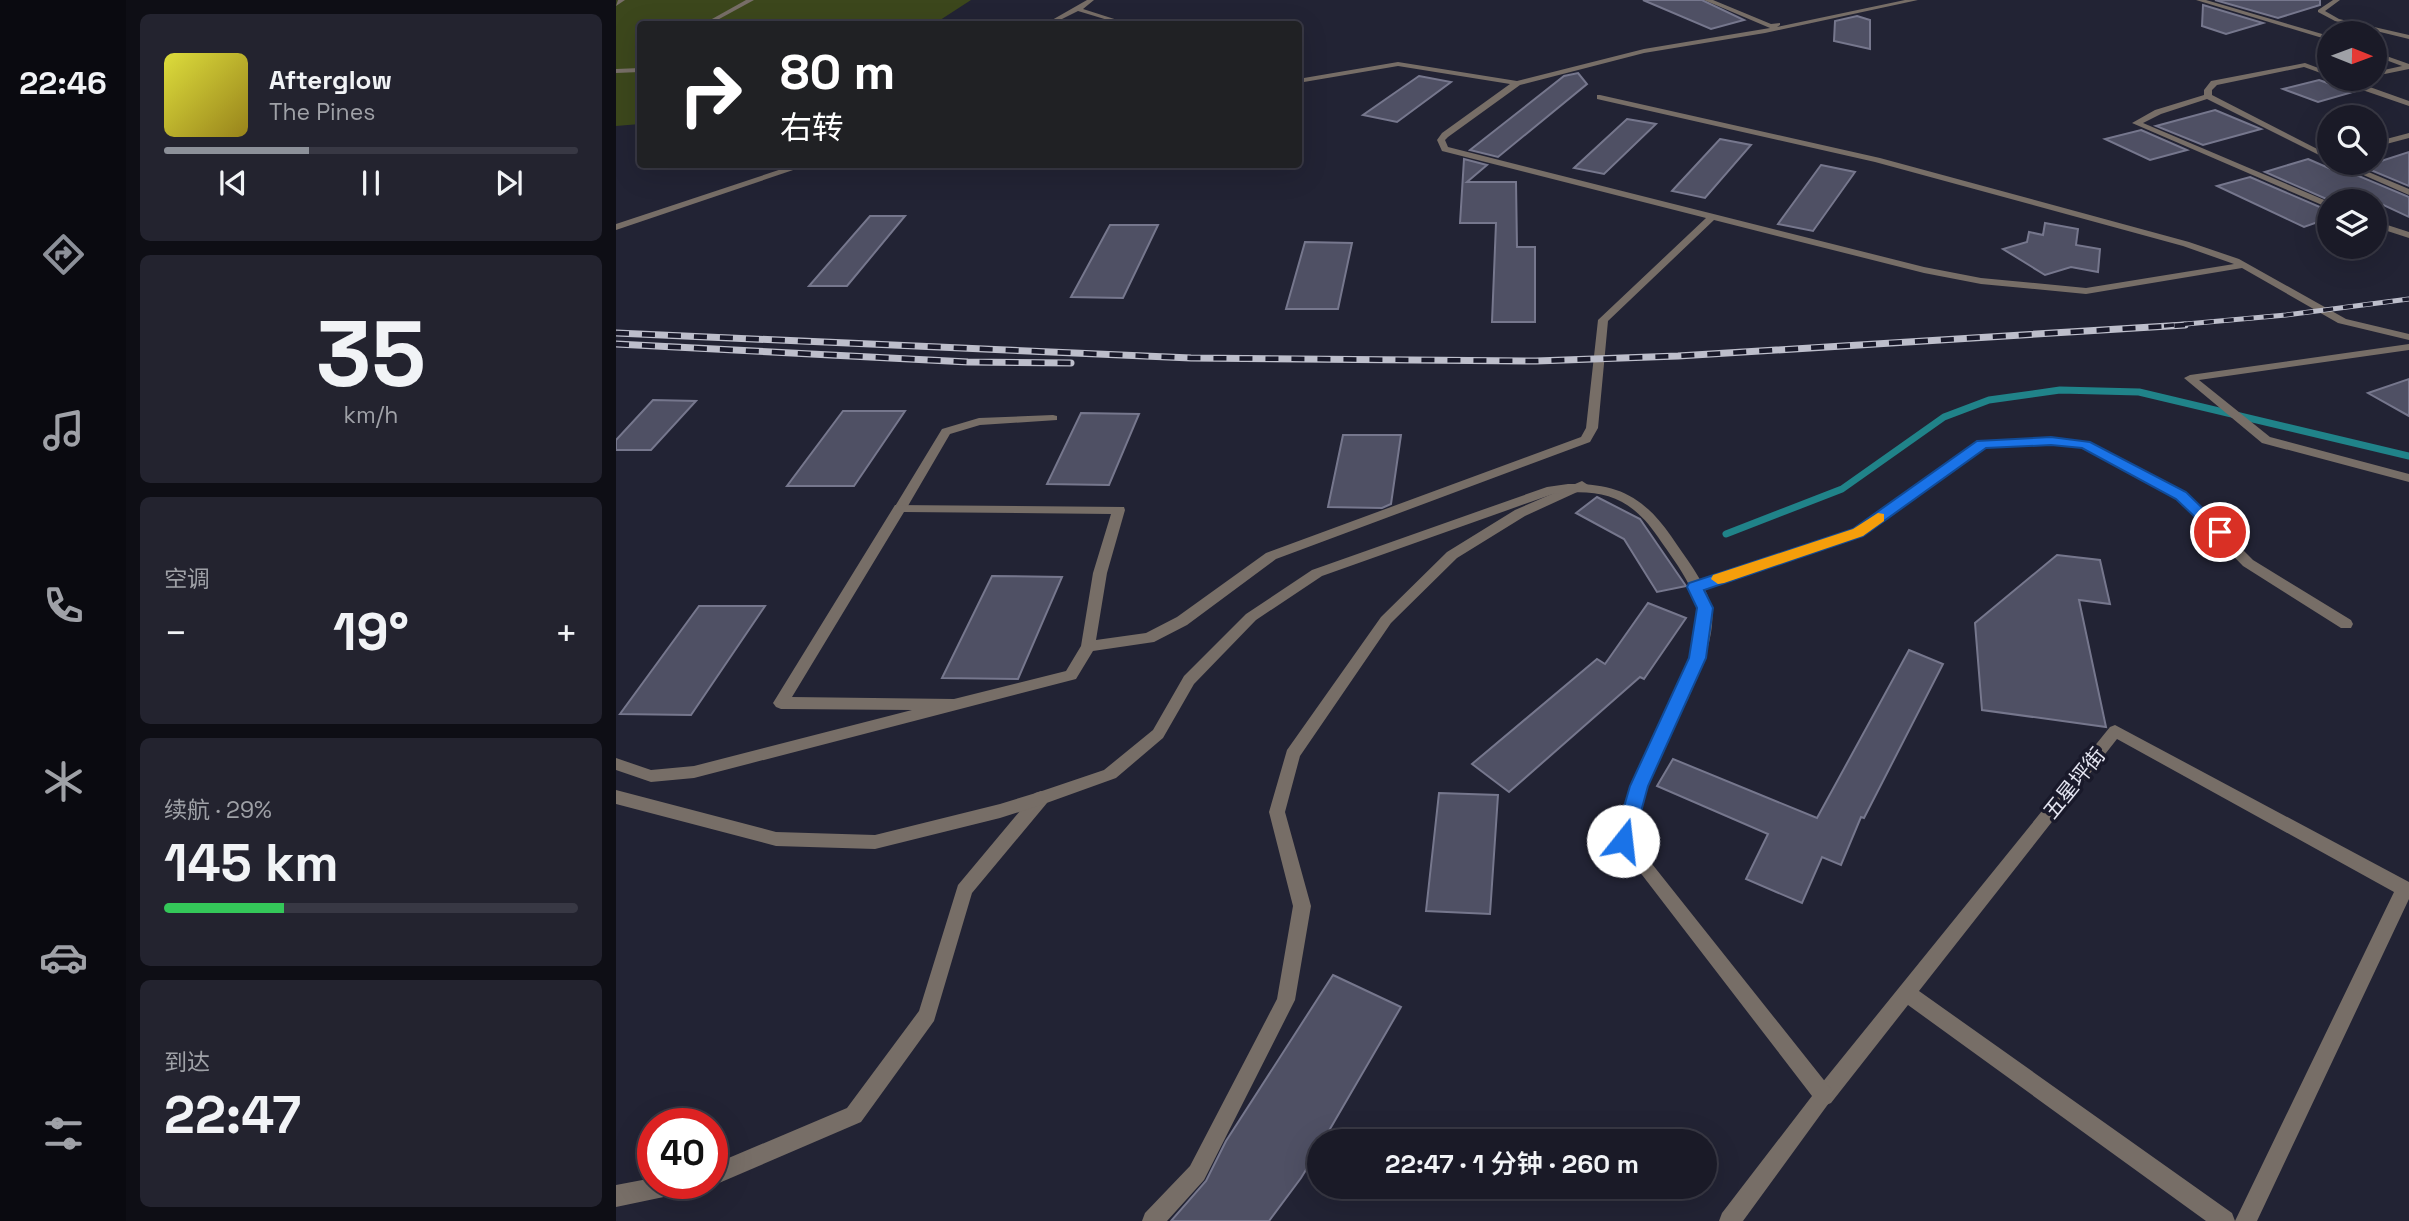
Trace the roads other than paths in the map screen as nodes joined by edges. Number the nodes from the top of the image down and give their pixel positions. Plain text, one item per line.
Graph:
1 (622, 0) edge
2 (751, 0) edge
3 (1091, 0) edge
4 (1707, 0) edge
5 (1878, 0) edge
6 (1915, 0) edge
7 (2199, 0) edge
8 (2337, 0) edge
9 (616, 4) edge
10 (1081, 10) junction
11 (712, 21) edge
12 (1052, 21) edge
13 (1117, 21) edge
14 (2317, 34) edge
15 (2409, 37) edge
16 (2387, 58) edge
17 (2409, 66) edge
18 (637, 70) edge
19 (2317, 70) edge
20 (616, 71) edge
21 (2387, 71) edge
22 (1302, 81) edge
23 (1517, 83) junction
24 (2376, 91) edge
25 (2208, 96) junction
26 (1600, 97) dead end
27 (2409, 104) edge
28 (2409, 135) edge
29 (2387, 141) edge
30 (2317, 152) edge
31 (795, 168) edge
32 (2369, 175) edge
33 (2409, 192) edge
34 (2317, 200) edge
35 (1710, 218) junction
36 (616, 227) edge
37 (2387, 228) edge
38 (2409, 235) edge
39 (2244, 265) junction
40 (2409, 337) edge
41 (2409, 347) edge
42 (1053, 418) dead end
43 (2409, 478) edge
44 (1583, 485) junction
45 (901, 508) junction
46 (1695, 587) junction
47 (2346, 624) dead end
48 (1088, 646) junction
49 (956, 705) junction
50 (616, 764) edge
51 (616, 797) edge
52 (1041, 798) junction
53 (2407, 890) edge
54 (1906, 993) junction
55 (1824, 1096) junction
56 (728, 1169) edge
57 (637, 1192) edge
58 (616, 1196) edge
59 (1153, 1221) edge
60 (1730, 1221) edge
61 (2224, 1221) edge
62 (2246, 1221) edge

1 - 9 street
2 - 11 street
3 - 10 street
4 - 5 street
6 - 23 street
7 - 14 street
8 - 15 street
10 - 12 street
10 - 13 street
16 - 17 street
17 - 21 street
18 - 20 street
19 - 25 street
22 - 23 street
23 - 35 street
24 - 27 street
25 - 30 street
25 - 34 street
26 - 39 street
28 - 29 street
31 - 36 street
32 - 33 street
35 - 39 street
35 - 48 street
37 - 38 street
39 - 40 street
41 - 43 street
42 - 45 street
44 - 46 street
44 - 52 street
44 - 59 street
45 - 48 street
45 - 49 street
46 - 47 street
46 - 55 street
48 - 49 street
49 - 50 street
51 - 52 street
52 - 56 street
53 - 54 street, 五星坪街
53 - 62 street, 五星坪街
54 - 55 street, 五星坪街
54 - 61 street
55 - 60 street, 五星坪街
57 - 58 street

